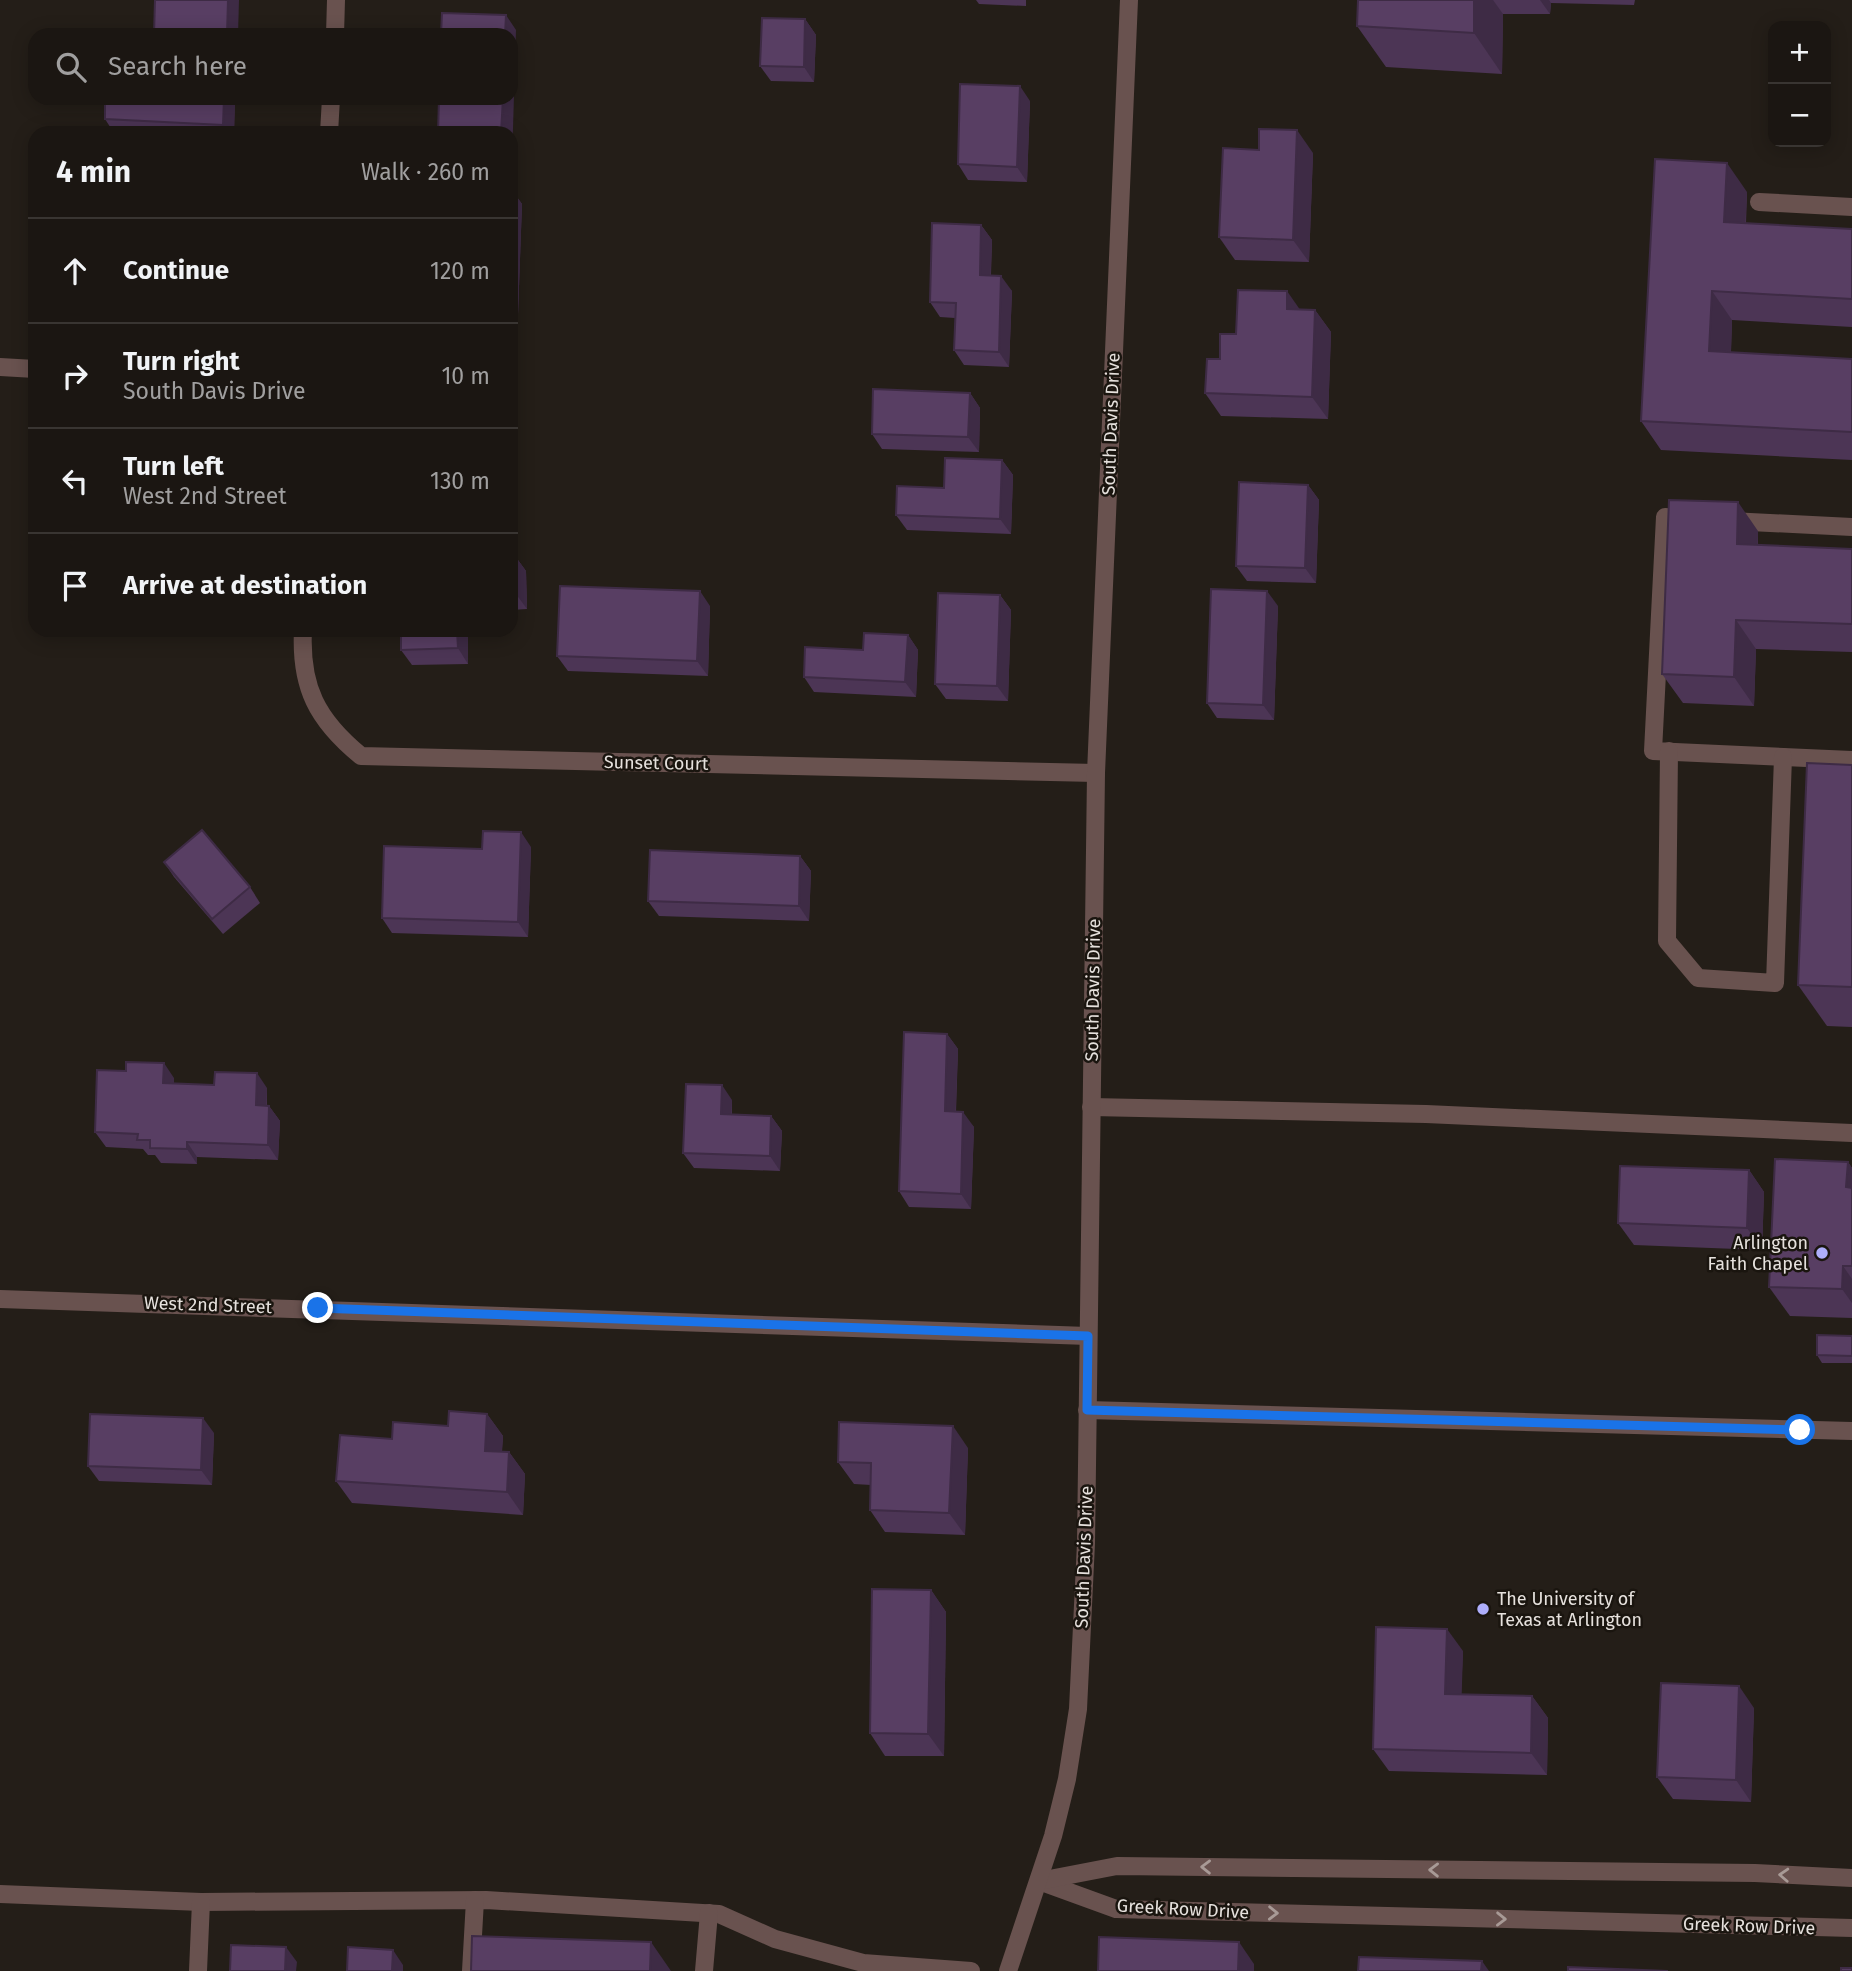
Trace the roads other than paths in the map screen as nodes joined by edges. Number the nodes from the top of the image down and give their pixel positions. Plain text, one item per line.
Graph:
1 (336, 0) edge
2 (1129, 0) edge
3 (335, 28) edge
4 (331, 105) edge
5 (329, 126) edge
6 (1759, 202) dead end
7 (1852, 207) edge
8 (0, 367) edge
9 (28, 369) edge
10 (1852, 527) edge
11 (302, 637) edge
12 (1669, 751) junction
13 (1783, 757) junction
14 (1852, 760) edge
15 (1096, 773) junction
16 (1091, 1107) junction
17 (1852, 1133) edge
18 (0, 1299) edge
19 (1088, 1336) junction
20 (1087, 1410) junction
21 (1852, 1431) edge
22 (1852, 1878) edge
23 (1039, 1881) junction
24 (0, 1894) edge
25 (475, 1900) junction
26 (201, 1902) junction
27 (709, 1913) junction
28 (1852, 1928) edge
29 (198, 1971) edge
30 (471, 1971) edge
31 (704, 1971) edge
32 (971, 1971) edge
33 (1008, 1971) edge

1 - 3 street
2 - 15 street, South Davis Drive
4 - 5 street
6 - 7 street
8 - 9 street
10 - 12 street
11 - 15 street, Sunset Court
12 - 13 street
12 - 13 street
13 - 14 street
15 - 16 street, South Davis Drive
16 - 17 street
16 - 19 street, South Davis Drive
18 - 19 street, West 2nd Street
19 - 20 street, South Davis Drive
20 - 21 street
20 - 23 street, South Davis Drive
22 -> 23 street
23 -> 28 street, Greek Row Drive
23 - 33 street, South Davis Drive
24 - 26 street
25 - 26 street
25 - 27 street
25 - 30 street
26 - 29 street
27 - 31 street
27 - 32 street

